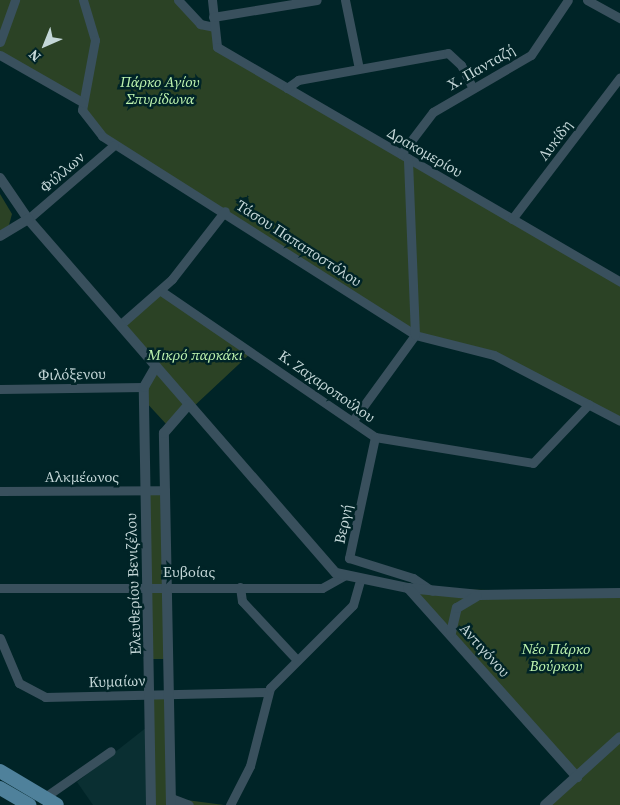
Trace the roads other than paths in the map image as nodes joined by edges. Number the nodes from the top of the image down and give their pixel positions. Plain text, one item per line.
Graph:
1 (16, 0) edge
2 (83, 0) edge
3 (178, 0) edge
4 (212, 0) edge
5 (317, 0) edge
6 (345, 0) edge
7 (568, 0) edge
8 (587, 0) edge
9 (213, 17) junction
10 (620, 18) edge
11 (214, 27) junction
12 (0, 42) edge
13 (0, 55) edge
14 (359, 69) junction
15 (620, 77) edge
16 (472, 87) junction
17 (287, 88) junction
18 (82, 102) junction
19 (114, 144) junction
20 (404, 156) junction
21 (0, 178) edge
22 (225, 211) junction
23 (28, 219) junction
24 (512, 219) junction
25 (0, 236) edge
26 (620, 282) edge
27 (161, 291) junction
28 (121, 324) junction
29 (415, 335) junction
30 (156, 366) junction
31 (144, 387) junction
32 (0, 389) edge
33 (189, 404) junction
34 (589, 404) junction
35 (354, 419) junction
36 (620, 421) edge
37 (375, 437) junction
38 (145, 490) junction
39 (165, 490) junction
40 (0, 491) edge
41 (344, 576) junction
42 (360, 580) junction
43 (147, 587) junction
44 (166, 587) junction
45 (240, 587) junction
46 (0, 588) edge
47 (408, 588) junction
48 (433, 591) junction
49 (620, 593) edge
50 (480, 595) junction
51 (451, 633) junction
52 (0, 638) edge
53 (297, 660) junction
54 (268, 692) junction
55 (169, 693) junction
56 (151, 694) junction
57 (620, 737) edge
58 (111, 751) dead end
59 (0, 771) edge
60 (577, 777) junction
61 (0, 788) edge
62 (46, 797) junction
63 (171, 801) edge
64 (30, 805) edge
65 (57, 805) edge
66 (151, 805) edge
67 (189, 805) edge
68 (230, 805) edge
69 (545, 805) edge

1 - 12 street
2 - 18 street
3 - 11 street
4 - 9 street
5 - 9 street
6 - 14 street
7 - 16 street, Χ. Πανταζή
8 - 10 street
9 - 11 street
11 - 17 street, Δρακομερίου
13 - 18 street
14 - 16 street
14 - 17 street
15 - 24 street, Λυκίδη
16 - 20 street, Χ. Πανταζή
17 - 20 street, Δρακομερίου
18 - 19 street, Τάσου Παπαποστόλου
19 - 22 street, Τάσου Παπαποστόλου
19 - 23 street, Φύλλων
20 - 24 street, Δρακομερίου
20 - 29 street
21 - 23 street
22 - 27 street
22 - 29 street, Τάσου Παπαποστόλου
23 - 25 street
23 - 28 street
24 - 26 street, Δρακομερίου
27 - 28 street
27 - 35 street, Κ. Ζαχαροπούλου
28 - 30 street
29 - 34 street, Τάσου Παπαποστόλου
29 - 35 street
30 - 31 street
30 - 33 street
31 - 32 street, Φιλόξενου
31 - 38 street, Ελευθερίου Βενιζέλου
33 - 39 street
33 - 41 street
34 - 36 street, Τάσου Παπαποστόλου
34 - 37 street, Κ. Ζαχαροπούλου
35 - 37 street, Κ. Ζαχαροπούλου
37 - 48 street, Βεργή
38 - 39 street, Αλκμέωνος
38 - 40 street, Αλκμέωνος
38 - 43 street, Ελευθερίου Βενιζέλου
39 - 44 street
41 - 42 street
41 - 45 street, Ευβοίας
42 - 47 street
42 - 53 street
43 - 44 street, Ευβοίας
43 - 46 street, Ευβοίας
43 - 56 street, Ελευθερίου Βενιζέλου
44 - 45 street, Ευβοίας
44 - 55 street
45 - 53 street
47 - 48 street
47 - 51 street, Αντιγόνου
48 - 50 street
49 - 50 street
50 - 51 street
51 - 60 street, Αντιγόνου
52 - 56 street, Κυμαίων
53 - 54 street
54 - 55 street, Κυμαίων
54 - 68 street
55 - 56 street, Κυμαίων
55 - 63 street
56 - 66 street, Ελευθερίου Βενιζέλου
57 - 60 street
58 - 62 street
59 - 62 main road
60 - 69 street
61 - 64 main road
62 - 65 main road
63 - 67 street

